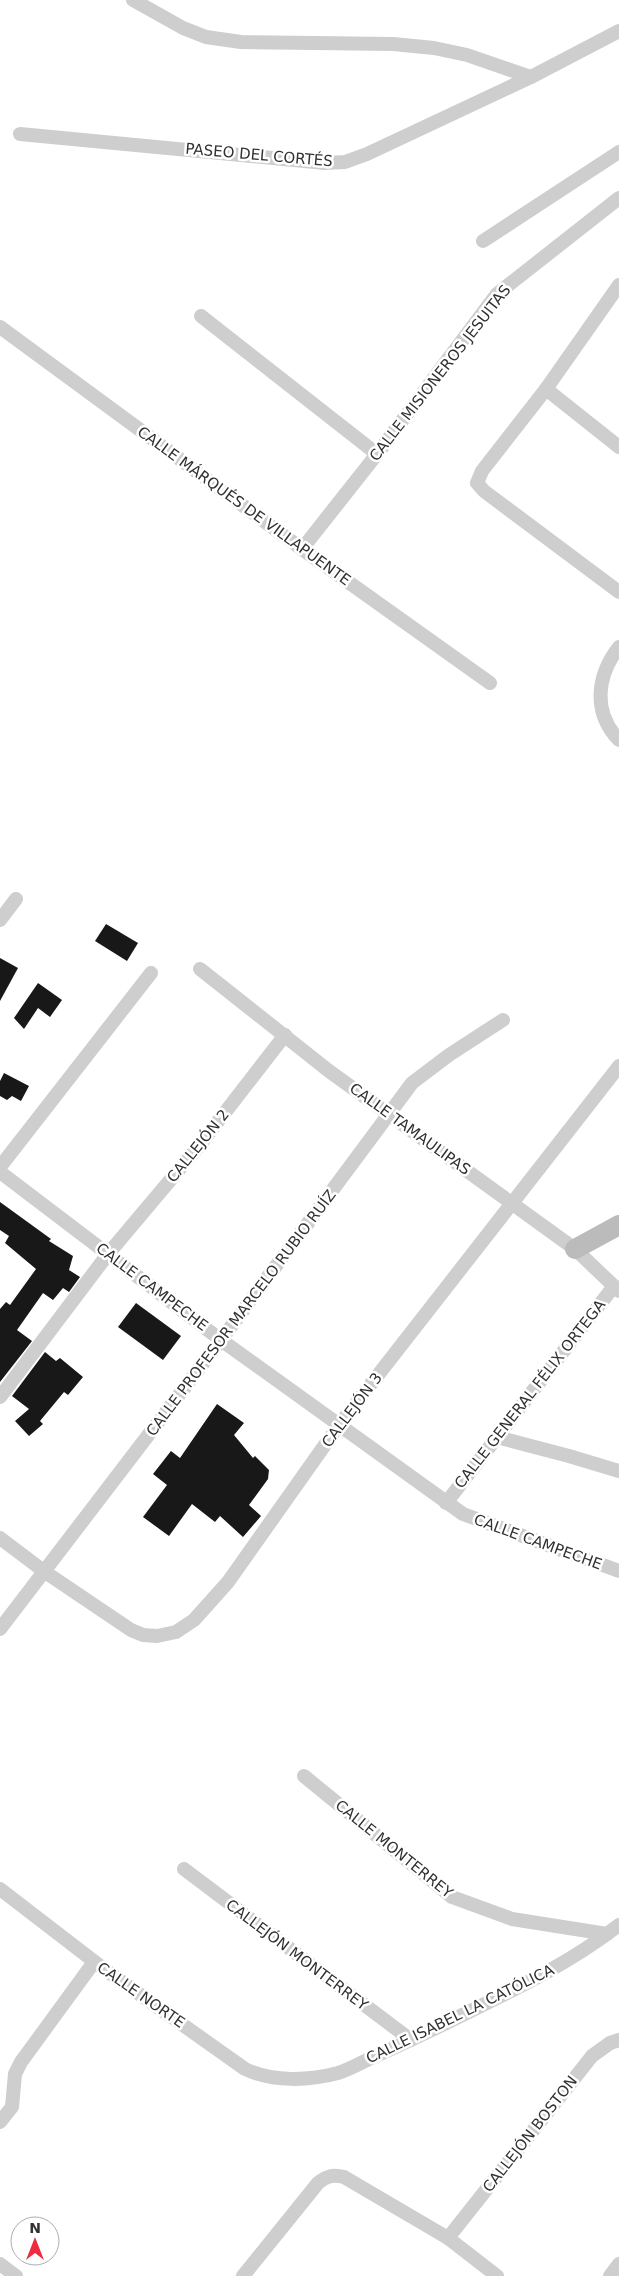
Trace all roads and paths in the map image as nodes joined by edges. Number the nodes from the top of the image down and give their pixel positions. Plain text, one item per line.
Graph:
1 (133, 0) edge
2 (619, 31) edge
3 (531, 77) junction
4 (20, 134) dead end
5 (619, 152) edge
6 (619, 198) edge
7 (483, 241) dead end
8 (616, 295) edge
9 (201, 316) dead end
10 (0, 327) edge
11 (546, 390) junction
12 (619, 447) edge
13 (377, 454) junction
14 (302, 549) junction
15 (619, 592) edge
16 (619, 647) edge
17 (490, 683) dead end
18 (619, 740) edge
19 (16, 899) dead end
20 (0, 920) edge
21 (200, 969) dead end
22 (151, 973) dead end
23 (503, 1020) dead end
24 (285, 1035) junction
25 (619, 1066) edge
26 (390, 1114) junction
27 (0, 1167) edge
28 (0, 1172) edge
29 (512, 1203) junction
30 (619, 1225) edge
31 (575, 1250) junction
32 (108, 1254) junction
33 (616, 1288) edge
34 (221, 1340) junction
35 (0, 1397) edge
36 (339, 1425) junction
37 (497, 1437) junction
38 (619, 1471) edge
39 (446, 1503) junction
40 (0, 1538) edge
41 (619, 1571) edge
42 (45, 1572) junction
43 (0, 1629) edge
44 (304, 1776) dead end
45 (184, 1869) dead end
46 (0, 1889) edge
47 (619, 1925) edge
48 (607, 1934) junction
49 (94, 1962) junction
50 (410, 2040) junction
51 (619, 2040) edge
52 (291, 2079) joint
53 (0, 2122) edge
54 (448, 2238) junction
55 (0, 2264) edge
56 (619, 2264) edge
57 (246, 2275) edge
58 (16, 2276) edge
59 (497, 2276) edge
60 (610, 2276) edge

1 - 3 street
2 - 3 street, PASEO DEL CORTÉS
3 - 4 street, PASEO DEL CORTÉS
5 - 7 street
6 - 13 street, CALLE MISIONEROS JESUITAS
8 - 11 street
9 - 13 street
10 - 14 street, CALLE MÁRQUÉS DE VILLAPUENTE
11 - 12 street
11 - 15 street
13 - 14 street, CALLE MISIONEROS JESUITAS
14 - 17 street, CALLE MÁRQUÉS DE VILLAPUENTE
16 - 18 street
19 - 20 street
21 - 24 street, CALLE TAMAULIPAS
22 - 27 street
23 - 26 street, CALLE PROFESOR MARCELO RUBIO RUÍZ
24 - 26 street, CALLE TAMAULIPAS
24 - 32 street, CALLEJÓN 2
25 - 29 street, CALLEJÓN 3
26 - 29 street, CALLE TAMAULIPAS
26 - 34 street, CALLE PROFESOR MARCELO RUBIO RUÍZ
28 - 32 street, CALLE CAMPECHE
29 - 31 street, CALLE TAMAULIPAS
29 - 36 street, CALLEJÓN 3
30 - 31 street
31 - 33 street, CALLE TAMAULIPAS
32 - 34 street, CALLE CAMPECHE
32 - 35 street, CALLEJÓN 2
33 - 37 street, CALLE GENERAL FÉLIX ORTEGA
34 - 36 street, CALLE CAMPECHE
34 - 42 street, CALLE PROFESOR MARCELO RUBIO RUÍZ
36 - 39 street, CALLE CAMPECHE
36 - 42 street, CALLEJÓN 3
37 - 38 street
37 - 39 street, CALLE GENERAL FÉLIX ORTEGA
39 - 41 street, CALLE CAMPECHE
40 - 42 street, CALLEJÓN 3
42 - 43 street, CALLE PROFESOR MARCELO RUBIO RUÍZ
44 - 48 street, CALLE MONTERREY
45 - 50 street, CALLEJÓN MONTERREY
46 - 49 street, CALLE NORTE
47 - 48 street, CALLE ISABEL LA CATÓLICA
48 - 50 street, CALLE ISABEL LA CATÓLICA
49 - 52 street, CALLE NORTE
49 - 53 street
50 - 52 street, CALLE ISABEL LA CATÓLICA
51 - 54 street, CALLEJÓN BOSTON
54 - 57 street
54 - 59 street
55 - 58 street
56 - 60 street

